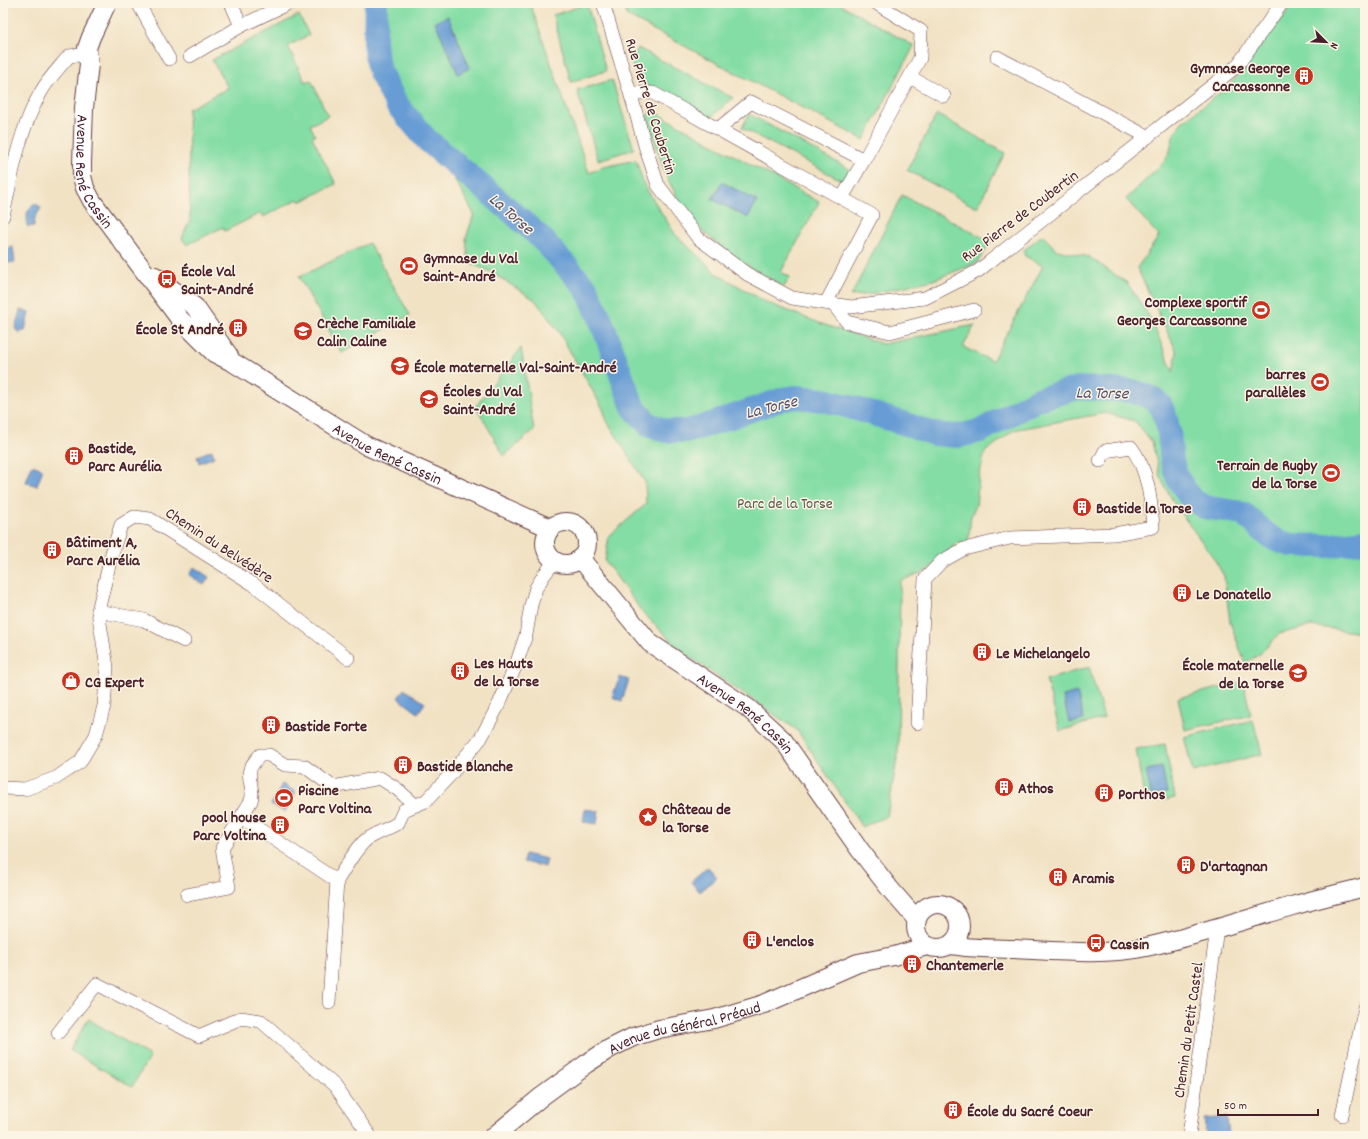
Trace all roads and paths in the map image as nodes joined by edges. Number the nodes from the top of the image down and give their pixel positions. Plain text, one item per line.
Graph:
1 (118, 3) edge
2 (138, 3) edge
3 (231, 3) edge
4 (289, 3) edge
5 (603, 3) edge
6 (876, 3) edge
7 (1282, 3) edge
8 (105, 9) edge
9 (241, 26) junction
10 (69, 56) junction
11 (190, 56) dead end
12 (997, 57) dead end
13 (169, 59) dead end
14 (89, 64) junction
15 (59, 69) junction
16 (910, 77) junction
17 (631, 93) junction
18 (944, 96) dead end
19 (718, 129) junction
20 (1148, 137) junction
21 (864, 160) junction
22 (842, 198) junction
23 (3, 216) edge
24 (829, 304) junction
25 (974, 310) dead end
26 (1100, 461) dead end
27 (550, 528) junction
28 (580, 558) junction
29 (556, 561) junction
30 (98, 611) junction
31 (184, 641) dead end
32 (348, 658) dead end
33 (917, 723) dead end
34 (3, 788) edge
35 (415, 805) junction
36 (242, 817) junction
37 (1365, 877) edge
38 (338, 881) junction
39 (1365, 887) edge
40 (187, 895) dead end
41 (1293, 906) junction
42 (960, 924) junction
43 (922, 926) junction
44 (1217, 928) junction
45 (951, 945) junction
46 (997, 948) junction
47 (329, 1002) dead end
48 (1365, 1007) edge
49 (58, 1033) dead end
50 (1342, 1114) dead end
51 (370, 1136) edge
52 (494, 1136) edge
53 (1189, 1136) edge

1 - 14 street
2 - 13 street
3 - 9 street
4 - 9 street
5 - 17 street, Rue Pierre de Coubertin
6 - 16 street
7 - 20 street, Rue Pierre de Coubertin
8 - 10 street
8 - 14 street
9 - 11 street
10 - 14 street
10 - 15 street
12 - 20 street
14 - 15 street
14 - 27 street, Avenue René Cassin
15 - 23 street
16 - 18 street
16 - 21 street
17 - 19 street
17 - 24 street, Rue Pierre de Coubertin
19 - 21 street
19 - 22 street
20 - 24 street, Rue Pierre de Coubertin
21 - 22 street
22 - 24 street
24 - 25 street
26 - 33 street
27 - 28 street
27 - 29 street
28 - 29 street
28 - 43 street, Avenue René Cassin
29 - 35 street
30 - 31 street
30 - 32 street, Chemin du Belvédère
30 - 34 street, Chemin du Belvédère
35 - 36 street
35 - 38 street
36 - 38 street
36 - 40 street
37 - 41 street
38 - 47 street
39 - 41 street
41 - 44 street
42 - 43 street
42 - 45 street
42 - 46 street
43 - 45 street
43 - 52 street, Avenue du Général Préaud
44 - 46 street
44 - 53 street, Chemin du Petit Castel
45 - 46 street
48 - 50 street
49 - 51 street

